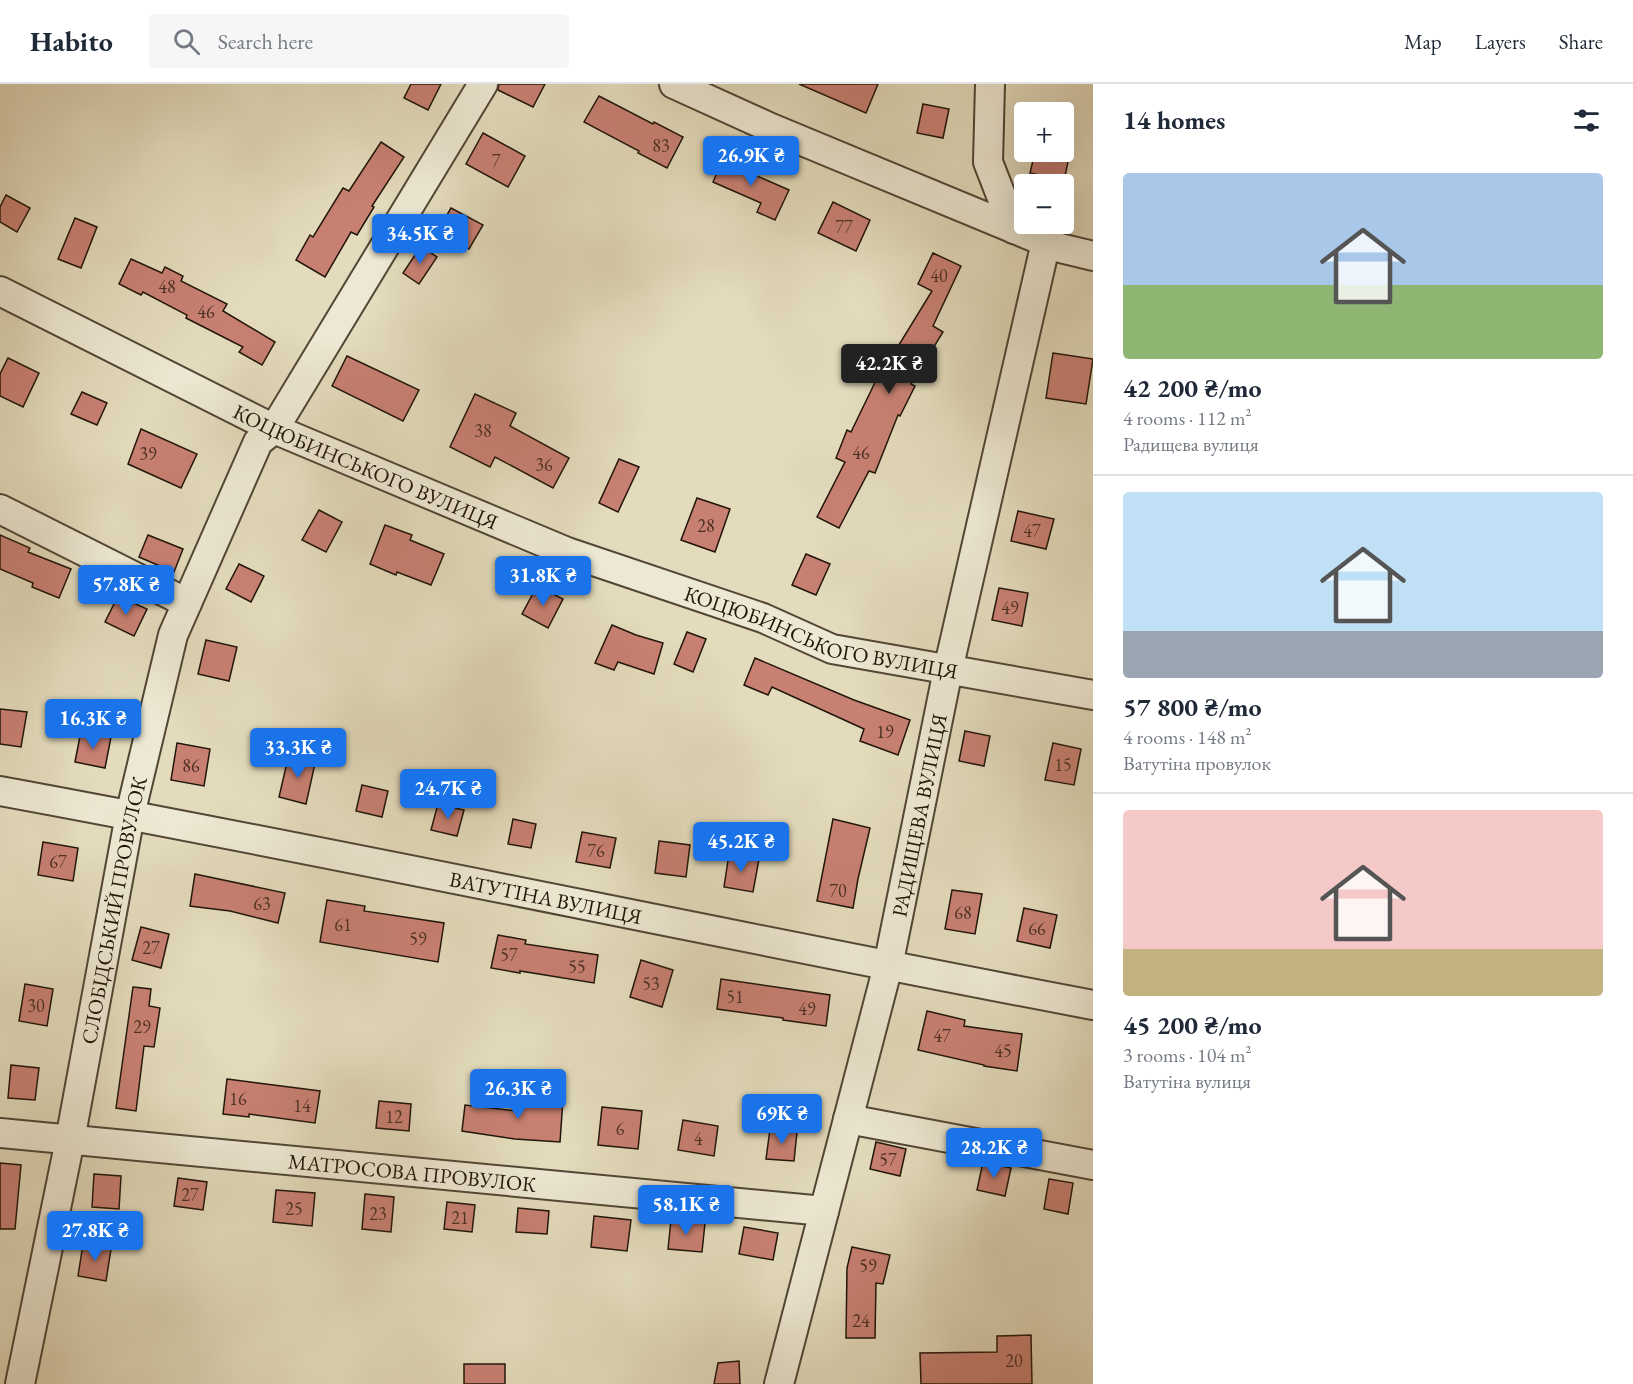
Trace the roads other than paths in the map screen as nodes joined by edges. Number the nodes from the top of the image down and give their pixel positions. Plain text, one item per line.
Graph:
1 (483, 84) edge
2 (674, 84) edge
3 (990, 84) edge
4 (1014, 229) joint
5 (1026, 234) edge
6 (1046, 242) junction
7 (1093, 256) edge
8 (0, 291) edge
9 (274, 429) junction
10 (0, 509) edge
11 (187, 603) junction
12 (948, 670) junction
13 (1093, 695) edge
14 (0, 791) edge
15 (130, 815) junction
16 (888, 966) junction
17 (1093, 1005) edge
18 (848, 1119) junction
19 (0, 1133) edge
20 (70, 1140) junction
21 (1093, 1165) edge
22 (824, 1211) junction
23 (20, 1384) edge
24 (779, 1384) edge

1 - 9 street, СЛОБІДСЬКИЙ ПРОВУЛОК
2 - 4 street
3 - 4 street
5 - 6 street
6 - 7 street
6 - 12 street, РАДИЩЕВА ВУЛИЦЯ
8 - 9 street, КОЦЮБИНСЬКОГО ВУЛИЦЯ
9 - 11 street, СЛОБІДСЬКИЙ ПРОВУЛОК
9 - 12 street, КОЦЮБИНСЬКОГО ВУЛИЦЯ
10 - 11 street
11 - 15 street, СЛОБІДСЬКИЙ ПРОВУЛОК
12 - 13 street, КОЦЮБИНСЬКОГО ВУЛИЦЯ
12 - 16 street, РАДИЩЕВА ВУЛИЦЯ
14 - 15 street, ВАТУТІНА ВУЛИЦЯ
15 - 16 street, ВАТУТІНА ВУЛИЦЯ
15 - 20 street, СЛОБІДСЬКИЙ ПРОВУЛОК
16 - 17 street, ВАТУТІНА ВУЛИЦЯ
16 - 18 street, РАДИЩЕВА ВУЛИЦЯ
18 - 21 street
18 - 22 street, РАДИЩЕВА ВУЛИЦЯ
19 - 20 street, МАТРОСОВА ПРОВУЛОК
20 - 22 street, МАТРОСОВА ПРОВУЛОК
20 - 23 street, СЛОБІДСЬКИЙ ПРОВУЛОК
22 - 24 street, РАДИЩЕВА ВУЛИЦЯ

